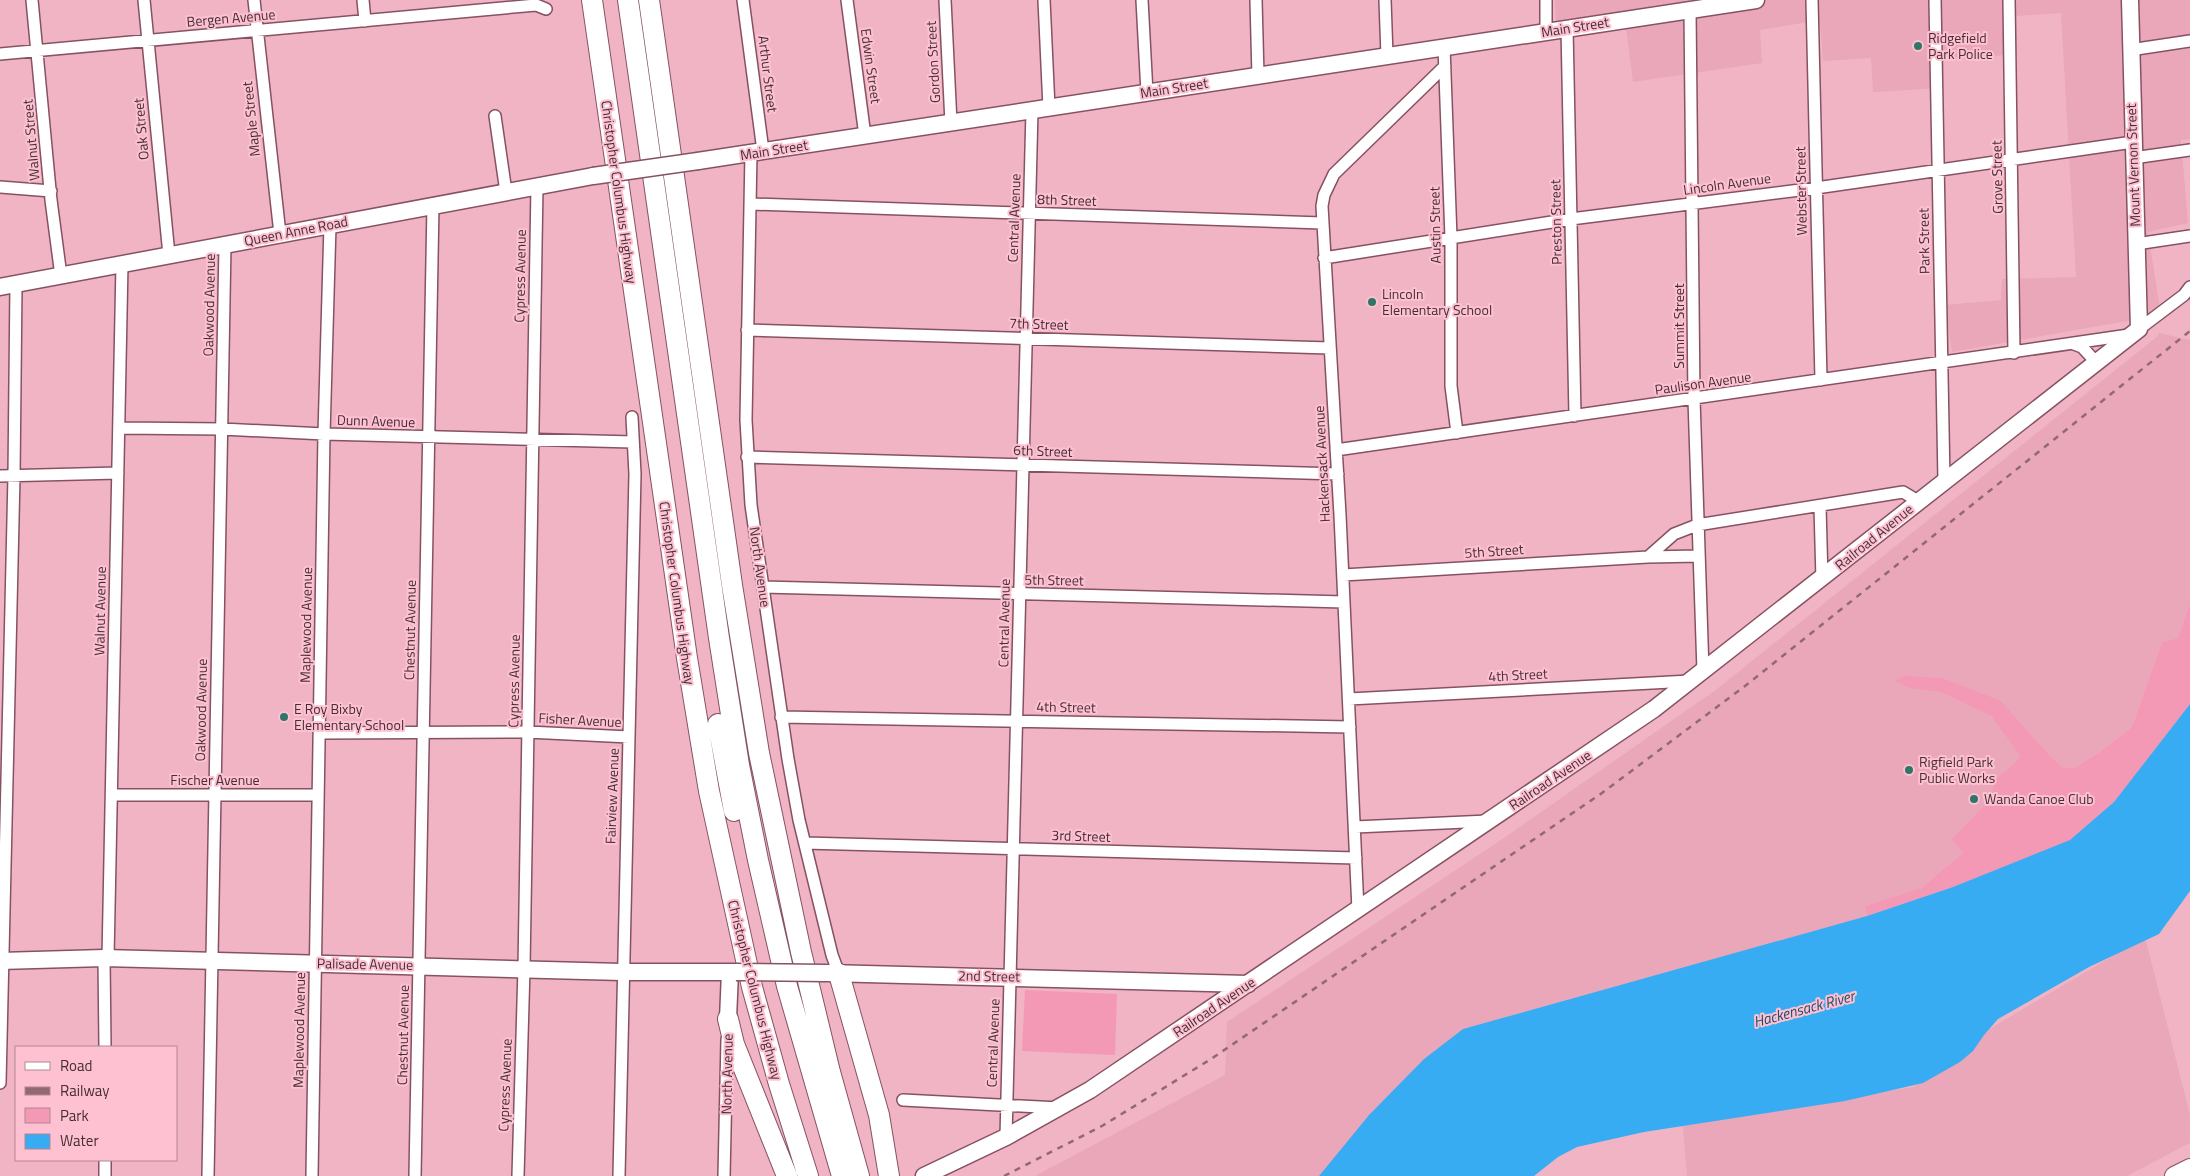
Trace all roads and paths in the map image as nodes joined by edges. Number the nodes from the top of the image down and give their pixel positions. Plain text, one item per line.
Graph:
1 (32, 0) edge
2 (144, 0) edge
3 (254, 0) edge
4 (363, 0) edge
5 (592, 0) edge
6 (614, 0) edge
7 (628, 0) edge
8 (649, 0) edge
9 (743, 0) edge
10 (847, 0) edge
11 (945, 0) edge
12 (1044, 0) edge
13 (1142, 0) edge
14 (1256, 0) edge
15 (1385, 0) edge
16 (1546, 0) edge
17 (1756, 0) edge
18 (1812, 0) edge
19 (1935, 0) edge
20 (2009, 0) edge
21 (2130, 0) edge
22 (1736, 1) edge
23 (475, 5) edge
24 (546, 8) dead end
25 (1690, 10) junction
26 (365, 21) junction
27 (1567, 28) junction
28 (257, 31) junction
29 (1546, 32) junction
30 (148, 41) junction
31 (2190, 41) edge
32 (1444, 47) junction
33 (2130, 50) junction
34 (37, 51) junction
35 (0, 54) edge
36 (1387, 56) junction
37 (1445, 66) junction
38 (1258, 76) junction
39 (1147, 93) junction
40 (1049, 108) junction
41 (1032, 110) junction
42 (495, 116) dead end
43 (951, 123) junction
44 (866, 136) junction
45 (2133, 142) junction
46 (2190, 150) edge
47 (757, 152) junction
48 (2133, 158) junction
49 (2012, 159) junction
50 (1937, 170) junction
51 (593, 176) joint
52 (537, 186) junction
53 (0, 188) edge
54 (1816, 188) junction
55 (51, 191) junction
56 (506, 192) junction
57 (751, 204) junction
58 (1693, 204) junction
59 (433, 205) junction
60 (1028, 214) junction
61 (1571, 219) junction
62 (1322, 223) junction
63 (330, 225) junction
64 (280, 234) junction
65 (2190, 236) edge
66 (1451, 238) junction
67 (2136, 244) junction
68 (225, 245) junction
69 (169, 255) junction
70 (1324, 258) junction
71 (122, 264) junction
72 (62, 276) junction
73 (8, 286) edge
74 (2190, 287) edge
75 (747, 330) junction
76 (2134, 332) junction
77 (1026, 338) junction
78 (2086, 342) junction
79 (2074, 344) junction
80 (1330, 348) junction
81 (2014, 353) junction
82 (2098, 359) junction
83 (1942, 363) junction
84 (1821, 380) junction
85 (1694, 399) junction
86 (1575, 416) junction
87 (632, 417) dead end
88 (119, 428) junction
89 (222, 429) junction
90 (1457, 433) junction
91 (324, 434) junction
92 (428, 437) junction
93 (533, 439) junction
94 (633, 442) junction
95 (1336, 450) junction
96 (747, 457) junction
97 (1022, 465) junction
98 (118, 473) junction
99 (1338, 474) junction
100 (0, 476) edge
101 (14, 476) junction
102 (1944, 481) junction
103 (1918, 501) junction
104 (1820, 507) junction
105 (1697, 526) junction
106 (1698, 556) junction
107 (1648, 557) junction
108 (1343, 575) junction
109 (1822, 579) junction
110 (763, 587) junction
111 (1019, 594) junction
112 (1344, 602) junction
113 (1696, 676) junction
114 (1349, 699) junction
115 (781, 716) junction
116 (1016, 721) junction
117 (1350, 727) junction
118 (528, 732) junction
119 (320, 733) junction
120 (424, 733) junction
121 (629, 737) junction
122 (112, 795) junction
123 (214, 795) junction
124 (318, 795) junction
125 (1489, 821) junction
126 (1355, 827) junction
127 (805, 843) junction
128 (1013, 849) junction
129 (1356, 858) junction
130 (1358, 910) junction
131 (106, 958) junction
132 (2, 961) edge
133 (211, 961) junction
134 (315, 963) junction
135 (420, 966) junction
136 (524, 968) junction
137 (622, 972) junction
138 (733, 972) junction
139 (832, 973) junction
140 (1010, 977) junction
141 (1248, 984) junction
142 (728, 1019) junction
143 (105, 1046) edge
144 (0, 1083) edge
145 (904, 1100) dead end
146 (1006, 1104) junction
147 (1060, 1108) junction
148 (1006, 1137) junction
149 (105, 1161) edge
150 (2190, 1168) edge
151 (888, 1169) edge
152 (853, 1175) edge
153 (105, 1176) edge
154 (208, 1176) edge
155 (312, 1176) edge
156 (415, 1176) edge
157 (518, 1176) edge
158 (619, 1176) edge
159 (724, 1176) edge
160 (787, 1176) edge
161 (808, 1176) edge
162 (828, 1176) edge
163 (924, 1176) edge
164 (2174, 1176) edge

1 - 34 street, Walnut Street
2 - 30 street, Oak Street
3 - 28 street, Maple Street
4 - 26 street
5 - 161 highway, Christopher Columbus Highway
6 - 162 highway, Christopher Columbus Highway
7 - 152 highway
8 - 152 highway
9 - 47 street, Arthur Street
10 - 44 street, Edwin Street
11 - 43 street, Gordon Street
12 - 40 street
13 - 39 street
14 - 38 street
15 - 36 street
16 - 29 street
17 - 22 street, Main Street
18 - 54 street, Webster Street
19 - 50 street, Park Street
20 - 49 street, Grove Street
21 - 33 street, Mount Vernon Street
22 - 25 street, Main Street
23 - 24 street, Bergen Avenue
23 - 26 street, Bergen Avenue
25 - 27 street, Main Street
25 - 58 street, Summit Street
26 - 28 street, Bergen Avenue
27 - 29 street, Main Street
27 - 61 street, Preston Street
28 - 30 street, Bergen Avenue
28 - 64 street, Maple Street
29 - 32 street, Main Street
30 - 34 street, Bergen Avenue
30 - 69 street, Oak Street
31 - 33 street
32 - 36 street, Main Street
32 - 37 street, Austin Street
33 - 45 street, Mount Vernon Street
34 - 35 street, Bergen Avenue
34 - 55 street, Walnut Street
36 - 38 street, Main Street
37 - 62 street, Hackensack Avenue
37 - 66 street, Austin Street
38 - 39 street, Main Street
39 - 40 street, Main Street
40 - 41 street, Main Street
41 - 43 street, Main Street
41 - 60 street, Central Avenue
42 - 56 street
43 - 44 street, Main Street
44 - 47 street, Main Street
45 - 48 street, Mount Vernon Street
45 - 49 street, Lincoln Avenue
46 - 48 street
47 - 51 street, Main Street, bridge
47 - 57 street, North Avenue
48 - 67 street, Mount Vernon Street
49 - 50 street, Lincoln Avenue
49 - 81 street, Grove Street
50 - 54 street, Lincoln Avenue
50 - 83 street, Park Street
51 - 52 street, Queen Anne Road
52 - 56 street, Queen Anne Road
52 - 93 street, Cypress Avenue
53 - 55 street
54 - 58 street, Lincoln Avenue
54 - 84 street, Webster Street
55 - 72 street, Walnut Street
56 - 59 street, Queen Anne Road
57 - 60 street, 8th Street
57 - 75 street, North Avenue
58 - 61 street, Lincoln Avenue
58 - 85 street, Summit Street
59 - 63 street, Queen Anne Road
59 - 92 street, Chestnut Avenue
60 - 62 street, 8th Street
60 - 77 street, Central Avenue
61 - 66 street, Lincoln Avenue
61 - 86 street, Preston Street
62 - 70 street, Hackensack Avenue
63 - 64 street, Queen Anne Road
63 - 91 street, Maplewood Avenue
64 - 68 street, Queen Anne Road
65 - 67 street
66 - 70 street, Lincoln Avenue
66 - 90 street, Austin Street
67 - 76 street, Mount Vernon Street
68 - 69 street, Queen Anne Road
68 - 89 street, Oakwood Avenue
69 - 71 street, Queen Anne Road
70 - 80 street, Hackensack Avenue
71 - 72 street, Queen Anne Road
71 - 88 street, Walnut Avenue
72 - 73 street, Queen Anne Road
73 - 101 street
74 - 76 street
75 - 77 street, 7th Street
75 - 96 street, North Avenue
76 - 78 street, Paulison Avenue
76 - 82 street, Railroad Avenue
77 - 80 street, 7th Street
77 - 97 street, Central Avenue
78 - 79 street, Paulison Avenue
78 - 82 street
79 - 81 street, Paulison Avenue
79 - 82 street
80 - 95 street, Hackensack Avenue
81 - 83 street, Paulison Avenue
82 - 102 street, Railroad Avenue
83 - 84 street, Paulison Avenue
83 - 102 street, Park Street
84 - 85 street, Paulison Avenue
85 - 86 street, Paulison Avenue
85 - 105 street, Summit Street
86 - 90 street, Paulison Avenue
87 - 94 street, Fairview Avenue
88 - 89 street, Dunn Avenue
88 - 98 street, Walnut Avenue
89 - 91 street, Dunn Avenue
89 - 123 street, Oakwood Avenue
90 - 95 street, Paulison Avenue
91 - 92 street, Dunn Avenue
91 - 119 street, Maplewood Avenue
92 - 93 street, Dunn Avenue
92 - 120 street, Chestnut Avenue
93 - 94 street, Dunn Avenue
93 - 118 street, Cypress Avenue
94 - 121 street, Fairview Avenue
95 - 99 street, Hackensack Avenue
96 - 97 street, 6th Street
96 - 110 street, North Avenue
97 - 99 street, 6th Street
97 - 111 street, Central Avenue
98 - 101 street
98 - 122 street, Walnut Avenue
99 - 108 street, Hackensack Avenue
100 - 101 street
101 - 132 street
102 - 103 street, Railroad Avenue
103 - 104 street
103 - 109 street, Railroad Avenue
104 - 105 street
104 - 109 street
105 - 106 street, Summit Street
105 - 107 street
106 - 107 street, 5th Street
106 - 113 street, Summit Street
107 - 108 street, 5th Street
108 - 112 street, Hackensack Avenue
109 - 113 street, Railroad Avenue
110 - 111 street, 5th Street
110 - 115 street, North Avenue
111 - 112 street, 5th Street
111 - 116 street, Central Avenue
112 - 114 street, Hackensack Avenue
113 - 114 street, 4th Street
113 - 125 street, Railroad Avenue
114 - 117 street, Hackensack Avenue
115 - 116 street, 4th Street
115 - 127 street, North Avenue
116 - 117 street, 4th Street
116 - 128 street, Central Avenue
117 - 126 street, Hackensack Avenue
118 - 120 street, Fisher Avenue
118 - 121 street, Fisher Avenue
118 - 136 street, Cypress Avenue
119 - 120 street, Fisher Avenue
119 - 124 street, Maplewood Avenue
120 - 135 street, Chestnut Avenue
121 - 137 street, Fairview Avenue
122 - 123 street, Fischer Avenue
122 - 131 street, Walnut Avenue
123 - 124 street, Fischer Avenue
123 - 133 street, Oakwood Avenue
124 - 134 street, Maplewood Avenue
125 - 126 street
125 - 130 street, Railroad Avenue
126 - 129 street, Hackensack Avenue
127 - 128 street, 3rd Street
127 - 139 street, North Avenue
128 - 129 street, 3rd Street
128 - 140 street, Central Avenue
129 - 130 street, Hackensack Avenue
130 - 141 street, Railroad Avenue
131 - 132 street, Palisade Avenue
131 - 133 street, Palisade Avenue
131 - 143 street, Walnut Avenue
132 - 144 street
133 - 134 street, Palisade Avenue
133 - 154 street, Oakwood Avenue
134 - 135 street, Palisade Avenue
134 - 155 street, Maplewood Avenue
135 - 136 street, Palisade Avenue
135 - 156 street, Chestnut Avenue
136 - 137 street, Palisade Avenue
136 - 157 street, Cypress Avenue
137 - 138 street, Palisade Avenue
137 - 158 street, Fairview Avenue
138 - 139 street, 2nd Street, bridge
138 - 142 street, North Avenue
139 - 140 street, 2nd Street
139 - 151 highway
140 - 141 street, 2nd Street
140 - 146 street, Central Avenue
141 - 147 street, Railroad Avenue
142 - 159 street, North Avenue
142 - 160 highway
145 - 146 street
146 - 147 street
146 - 148 street, Central Avenue
147 - 148 street, Railroad Avenue
148 - 163 street, Railroad Avenue
149 - 153 street
150 - 164 main road

